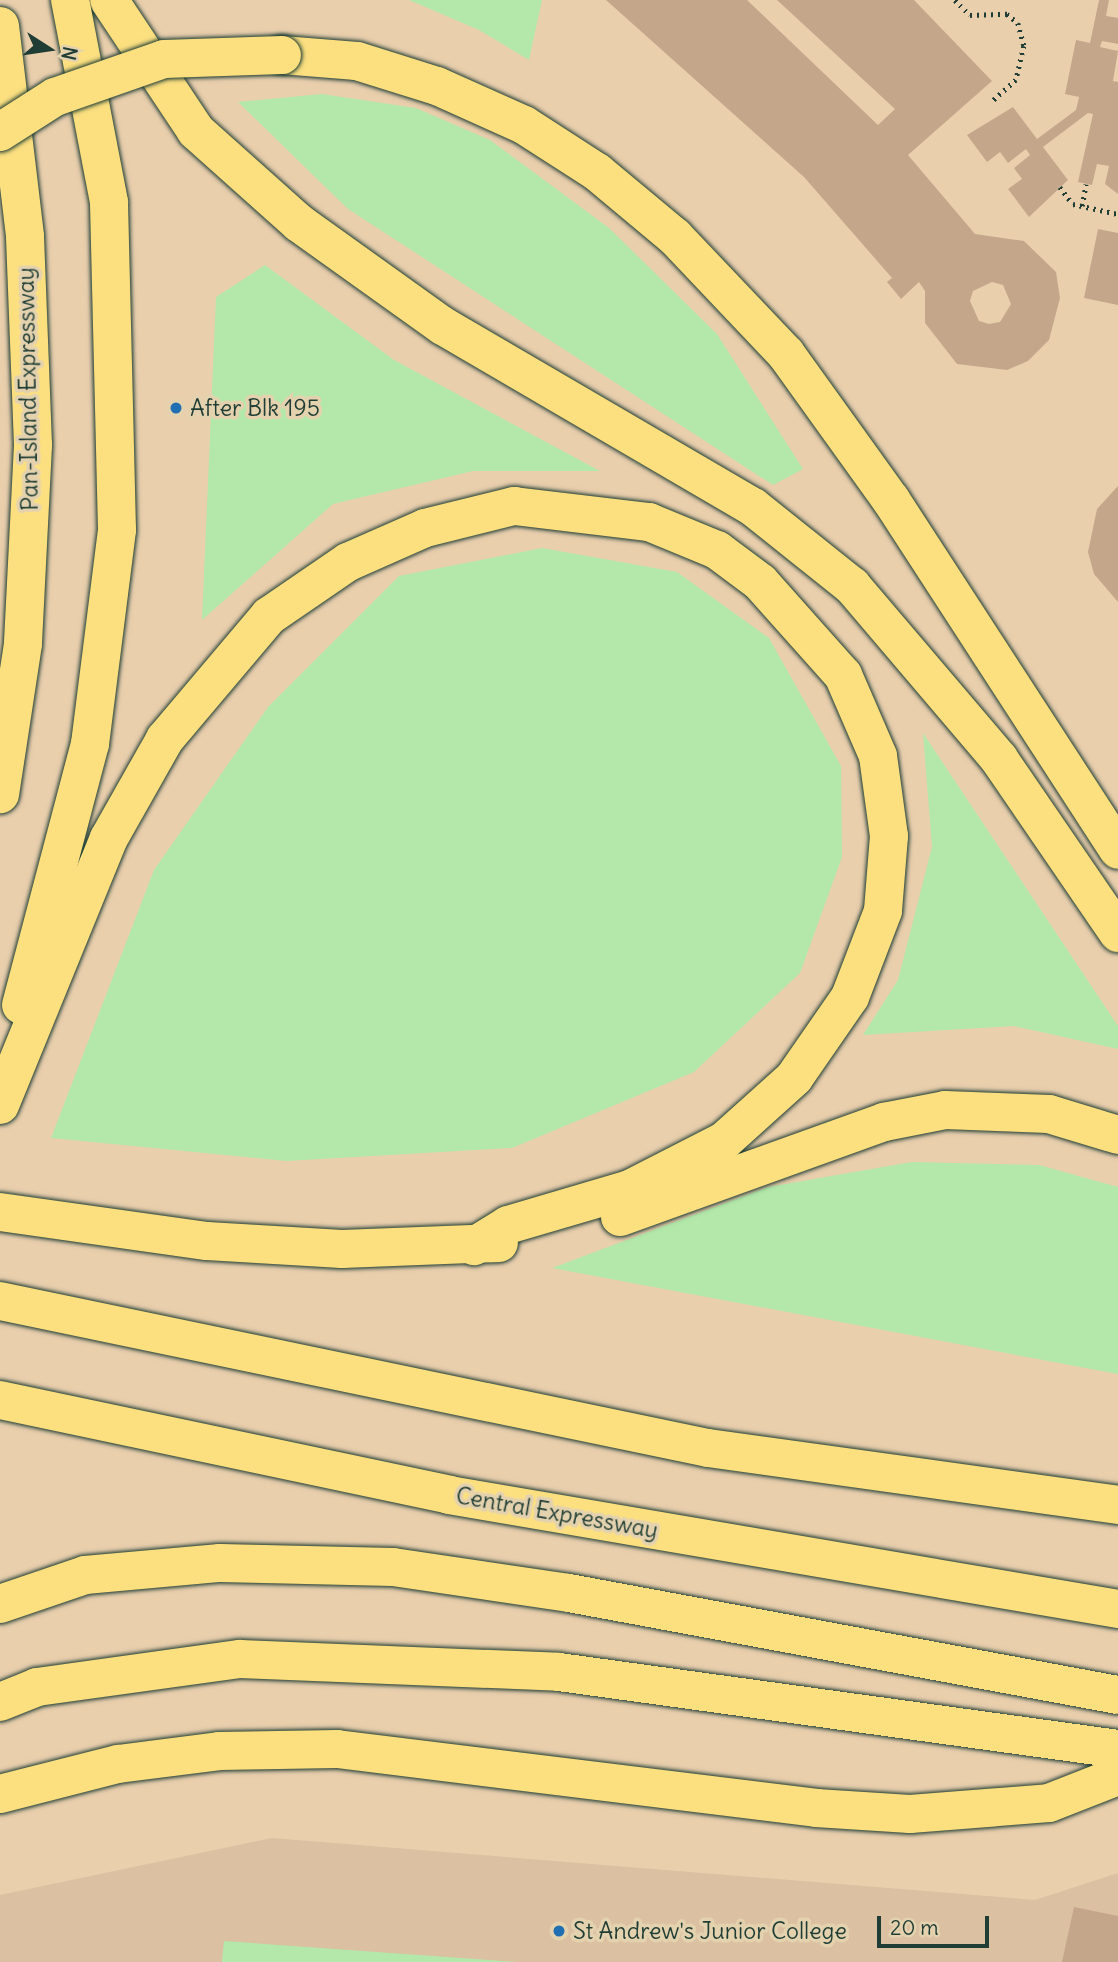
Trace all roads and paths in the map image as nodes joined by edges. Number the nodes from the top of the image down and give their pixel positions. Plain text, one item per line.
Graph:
1 (70, 0) edge
2 (109, 0) edge
3 (955, 0) edge
4 (0, 26) edge
5 (993, 101) dead end
6 (0, 132) edge
7 (1086, 184) dead end
8 (1060, 187) dead end
9 (1082, 206) junction
10 (1118, 215) edge
11 (0, 794) edge
12 (1118, 850) edge
13 (1118, 933) edge
14 (0, 1088) edge
15 (0, 1105) edge
16 (1118, 1135) edge
17 (0, 1212) edge
18 (474, 1246) junction
19 (0, 1301) edge
20 (0, 1400) edge
21 (1118, 1504) edge
22 (0, 1604) edge
23 (1118, 1609) edge
24 (1118, 1695) edge
25 (0, 1702) edge
26 (1118, 1749) edge
27 (1118, 1776) edge
28 (0, 1794) edge

1 - 14 highway
2 - 13 highway
3 - 5 path
4 - 11 highway, Pan-Island Expressway
6 - 12 highway, bridge
7 - 9 path
8 - 9 path
9 - 10 path
15 - 18 highway
16 - 18 highway
17 - 18 highway
19 - 21 highway
20 - 23 highway, Central Expressway
22 - 24 highway
25 - 26 highway
27 - 28 highway

